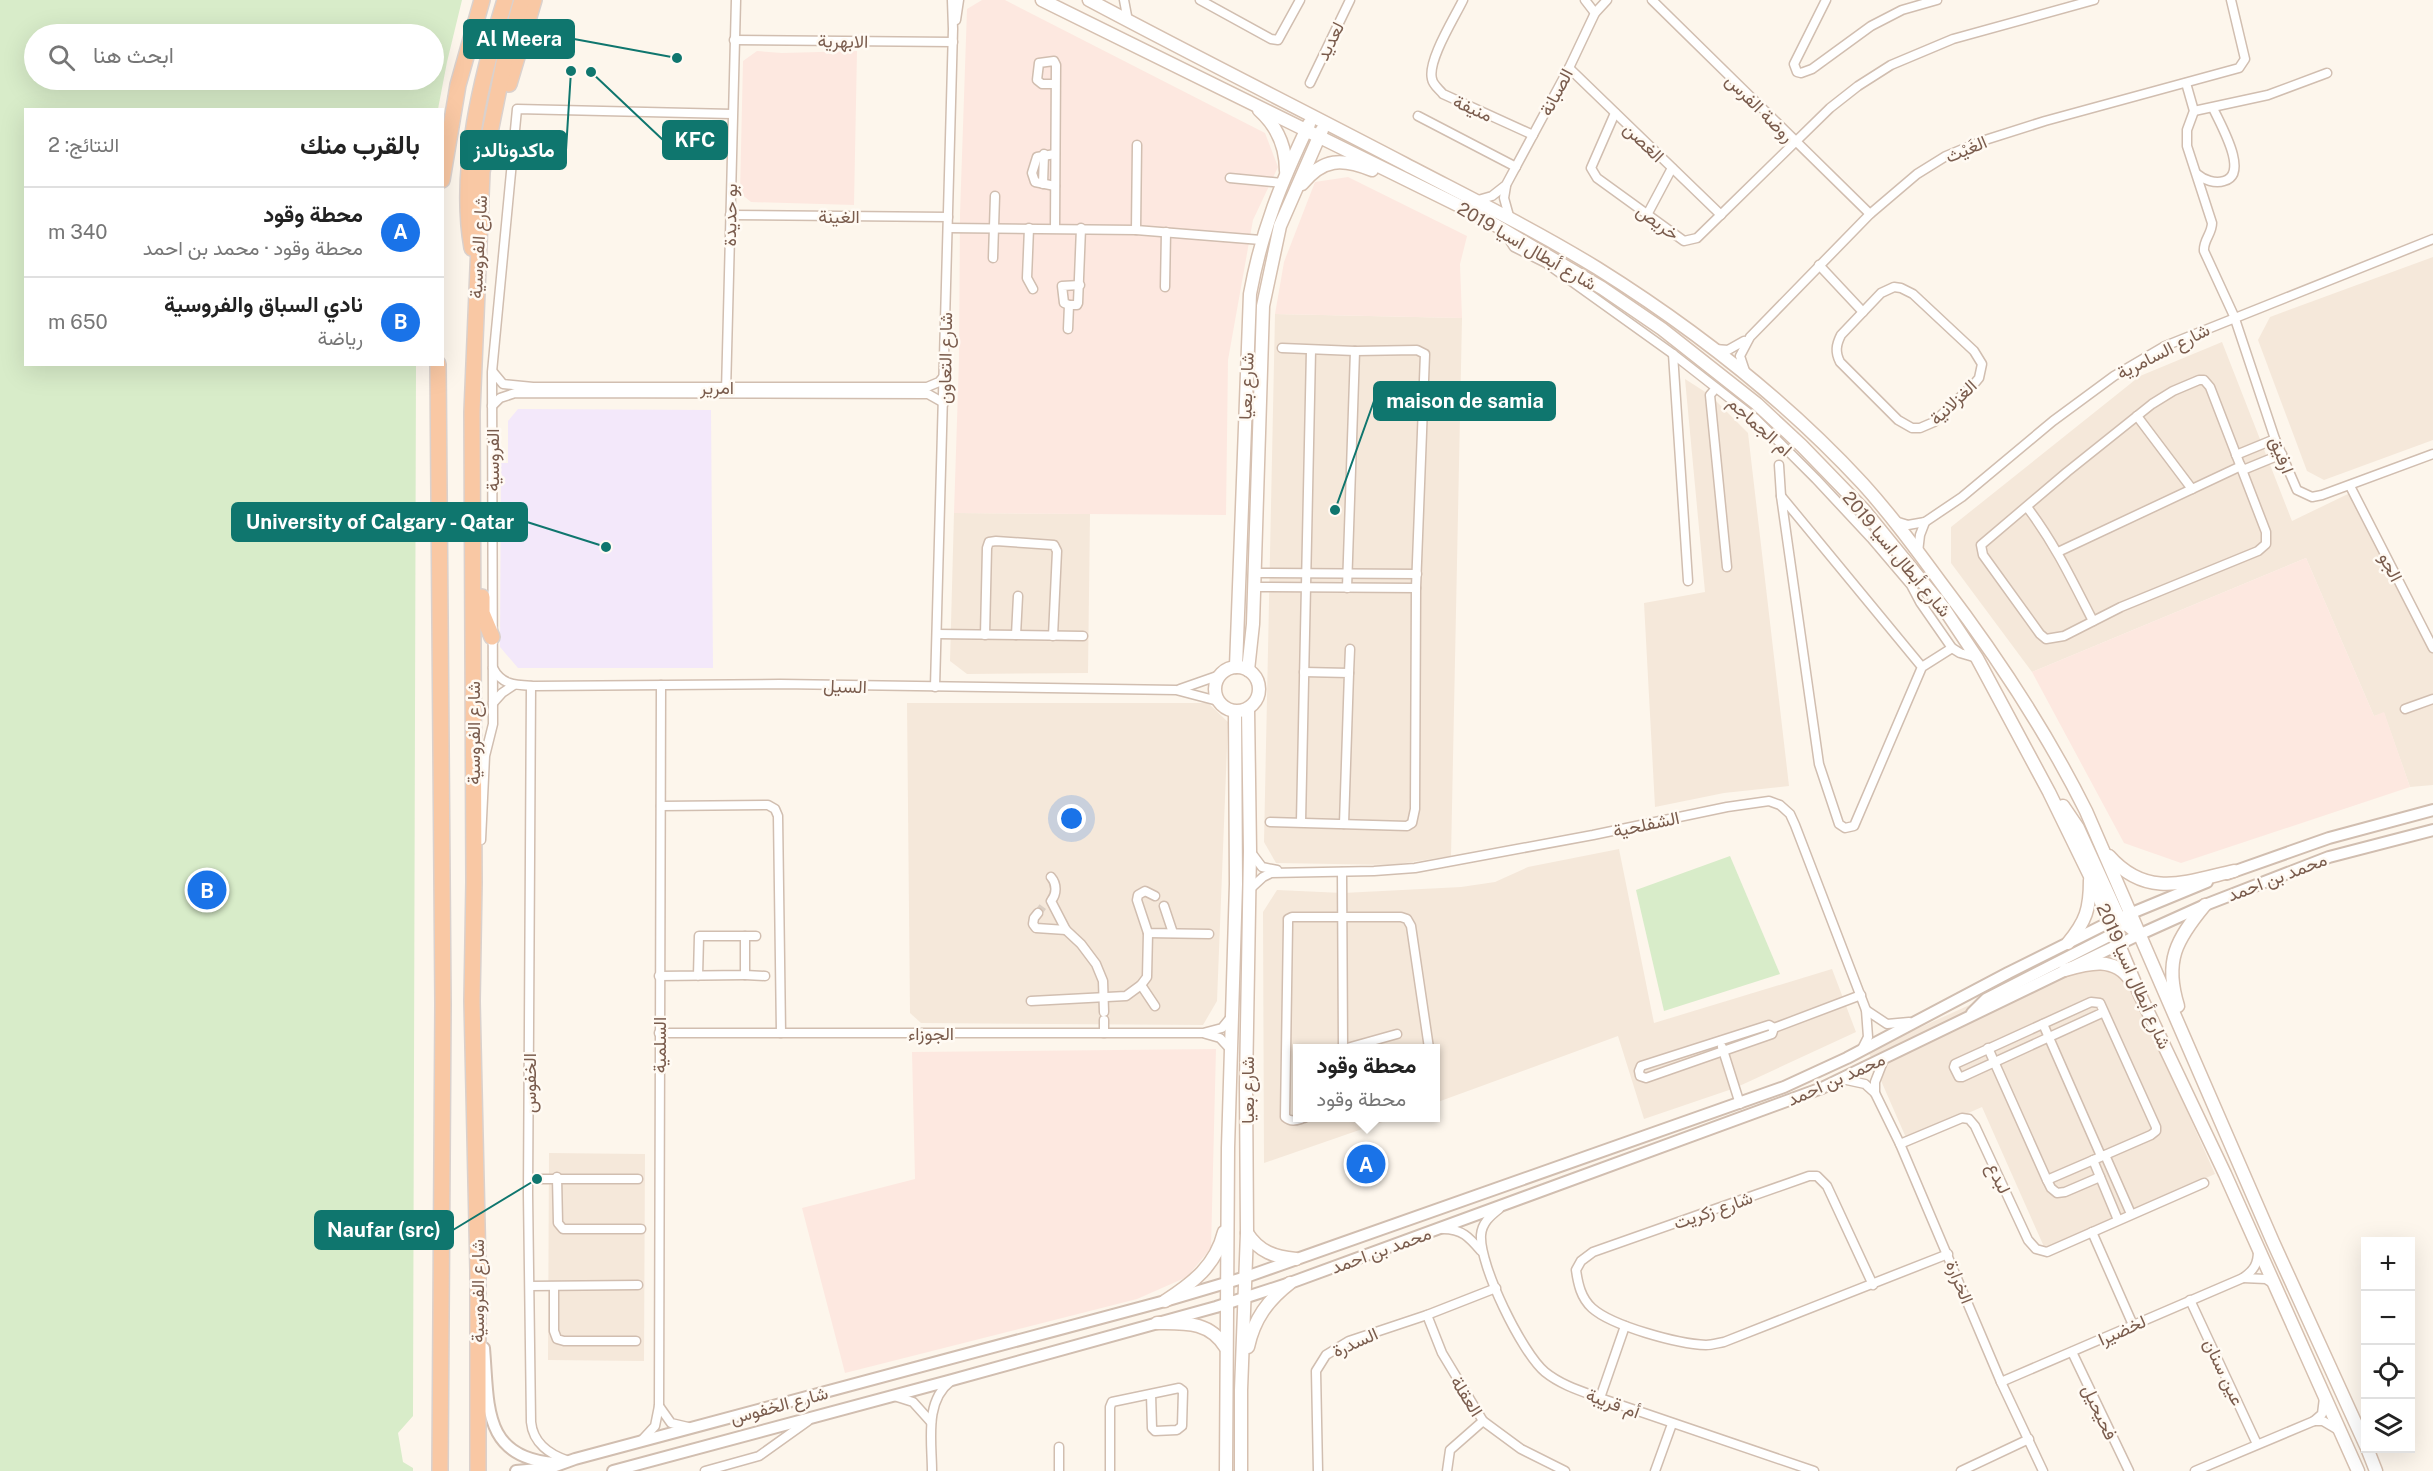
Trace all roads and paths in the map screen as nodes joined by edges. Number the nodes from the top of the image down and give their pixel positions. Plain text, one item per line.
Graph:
1 (482, 0) edge
2 (505, 0) edge
3 (522, 0) edge
4 (534, 0) edge
5 (736, 0) edge
6 (952, 0) edge
7 (959, 0) edge
8 (1041, 0) edge
9 (1107, 0) edge
10 (1124, 0) edge
11 (1200, 0) edge
12 (1300, 0) edge
13 (1350, 0) edge
14 (1463, 0) edge
15 (1585, 0) edge
16 (1607, 0) edge
17 (1652, 0) edge
18 (1826, 0) edge
19 (1937, 0) edge
20 (2094, 0) edge
21 (2231, 0) edge
22 (1090, 1) edge
23 (1595, 13) junction
24 (1129, 21) junction
25 (953, 28) junction
26 (734, 40) junction
27 (953, 42) junction
28 (1569, 68) junction
29 (2327, 73) dead end
30 (1310, 83) dead end
31 (2186, 83) junction
32 (1055, 84) dead end
33 (1246, 100) junction
34 (2213, 108) junction
35 (2194, 111) junction
36 (1615, 113) junction
37 (732, 114) junction
38 (1313, 116) junction
39 (1418, 116) dead end
40 (491, 122) junction
41 (1326, 123) junction
42 (1306, 130) junction
43 (1533, 135) junction
44 (1319, 136) junction
45 (1796, 143) junction
46 (1137, 145) dead end
47 (1055, 154) junction
48 (1516, 167) junction
49 (444, 168) edge
50 (1672, 168) junction
51 (2197, 174) junction
52 (1230, 178) dead end
53 (1284, 179) junction
54 (1506, 185) junction
55 (1055, 186) junction
56 (995, 196) dead end
57 (1292, 196) junction
58 (1478, 200) junction
59 (1648, 213) junction
60 (1870, 214) junction
61 (730, 215) junction
62 (1721, 215) junction
63 (1480, 216) junction
64 (1509, 216) junction
65 (948, 217) junction
66 (948, 228) junction
67 (994, 228) junction
68 (1029, 228) junction
69 (1055, 228) junction
70 (1081, 228) junction
71 (1136, 230) junction
72 (1166, 232) junction
73 (1505, 233) junction
74 (2433, 239) edge
75 (1261, 240) junction
76 (993, 258) dead end
77 (1819, 265) junction
78 (477, 274) junction
79 (1080, 285) junction
80 (1165, 287) dead end
81 (1033, 289) dead end
82 (1069, 305) junction
83 (1863, 312) junction
84 (2234, 316) junction
85 (1068, 329) dead end
86 (1750, 337) junction
87 (1282, 348) dead end
88 (1712, 349) junction
89 (1311, 350) junction
90 (1354, 351) junction
91 (1673, 354) junction
92 (438, 366) edge
93 (492, 372) junction
94 (945, 376) junction
95 (1749, 378) junction
96 (1716, 388) junction
97 (726, 391) junction
98 (944, 403) junction
99 (492, 406) junction
100 (472, 412) junction
101 (2137, 416) junction
102 (2275, 438) junction
103 (2282, 453) junction
104 (2236, 454) junction
105 (2433, 454) edge
106 (1779, 465) dead end
107 (2242, 468) junction
108 (2350, 486) junction
109 (2192, 489) junction
110 (1781, 496) junction
111 (2027, 507) junction
112 (1892, 519) junction
113 (1925, 522) junction
114 (1918, 552) junction
115 (2058, 552) junction
116 (1727, 567) dead end
117 (1254, 573) junction
118 (1283, 573) junction
119 (1306, 573) junction
120 (1348, 573) junction
121 (1417, 574) junction
122 (1688, 580) dead end
123 (1254, 587) junction
124 (1282, 587) junction
125 (1305, 587) junction
126 (1347, 588) junction
127 (1416, 588) junction
128 (1018, 596) dead end
129 (2093, 621) junction
130 (937, 634) junction
131 (985, 635) junction
132 (1016, 635) junction
133 (1053, 636) junction
134 (1083, 636) dead end
135 (492, 637) junction
136 (2432, 644) edge
137 (1952, 648) junction
138 (1350, 649) dead end
139 (1977, 658) junction
140 (1922, 667) junction
141 (493, 668) junction
142 (1242, 668) junction
143 (1304, 672) junction
144 (1349, 673) junction
145 (1220, 675) junction
146 (514, 685) junction
147 (661, 685) junction
148 (531, 686) junction
149 (935, 687) junction
150 (1176, 690) junction
151 (2433, 699) edge
152 (1218, 701) junction
153 (493, 704) junction
154 (1248, 709) junction
155 (2405, 709) dead end
156 (1235, 712) junction
157 (2049, 792) junction
158 (661, 806) junction
159 (2433, 810) edge
160 (1270, 822) dead end
161 (1300, 822) junction
162 (1344, 824) junction
163 (2433, 830) edge
164 (2102, 848) junction
165 (1250, 851) junction
166 (1289, 872) junction
167 (1342, 872) junction
168 (2230, 873) junction
169 (2090, 876) junction
170 (1050, 877) dead end
171 (474, 882) junction
172 (1250, 889) junction
173 (1155, 896) dead end
174 (2205, 905) junction
175 (1044, 906) junction
176 (1164, 906) dead end
177 (1343, 916) junction
178 (2125, 927) junction
179 (1066, 930) junction
180 (1148, 933) junction
181 (1173, 933) junction
182 (1209, 934) dead end
183 (745, 936) junction
184 (756, 936) dead end
185 (2068, 944) junction
186 (2065, 970) junction
187 (698, 975) junction
188 (745, 975) junction
189 (659, 976) junction
190 (765, 976) dead end
191 (1141, 985) junction
192 (1861, 995) junction
193 (2140, 995) junction
194 (1104, 998) junction
195 (1031, 1001) dead end
196 (1155, 1006) dead end
197 (1866, 1010) junction
198 (2104, 1012) junction
199 (1234, 1013) junction
200 (1971, 1016) junction
201 (1921, 1019) junction
202 (2043, 1024) junction
203 (1774, 1028) junction
204 (659, 1033) junction
205 (781, 1033) junction
206 (1104, 1033) junction
207 (1203, 1033) junction
208 (1397, 1034) dead end
209 (2049, 1036) junction
210 (1719, 1041) junction
211 (1345, 1044) edge
212 (1360, 1044) edge
213 (1428, 1044) edge
214 (1988, 1048) junction
215 (1723, 1051) junction
216 (1860, 1051) junction
217 (1232, 1052) junction
218 (1884, 1059) junction
219 (2194, 1059) junction
220 (1994, 1061) junction
221 (1842, 1079) junction
222 (1875, 1093) junction
223 (1740, 1104) junction
224 (1293, 1121) edge
225 (1900, 1144) junction
226 (2100, 1157) junction
227 (557, 1177) junction
228 (2100, 1177) junction
229 (529, 1179) junction
230 (638, 1179) dead end
231 (2047, 1180) junction
232 (2204, 1183) dead end
233 (1504, 1204) junction
234 (1228, 1213) junction
235 (2131, 1214) junction
236 (2118, 1220) junction
237 (641, 1229) dead end
238 (1436, 1230) junction
239 (2092, 1232) junction
240 (1247, 1233) junction
241 (2258, 1248) junction
242 (1481, 1251) junction
243 (1948, 1254) junction
244 (1296, 1259) junction
245 (478, 1270) junction
246 (1246, 1276) junction
247 (2243, 1278) junction
248 (1227, 1282) junction
249 (1290, 1283) junction
250 (638, 1285) dead end
251 (1873, 1285) junction
252 (2275, 1285) junction
253 (530, 1286) junction
254 (554, 1287) junction
255 (1496, 1288) junction
256 (1245, 1298) junction
257 (2190, 1300) junction
258 (1165, 1301) junction
259 (1227, 1304) junction
260 (1427, 1315) junction
261 (1156, 1323) junction
262 (2133, 1325) junction
263 (1625, 1326) junction
264 (636, 1341) dead end
265 (1226, 1348) junction
266 (2072, 1352) junction
267 (1242, 1368) junction
268 (952, 1380) junction
269 (2001, 1382) junction
270 (441, 1393) junction
271 (1151, 1394) junction
272 (887, 1396) junction
273 (2324, 1396) junction
274 (1600, 1398) junction
275 (659, 1406) junction
276 (814, 1417) junction
277 (1483, 1421) junction
278 (932, 1422) junction
279 (2314, 1422) junction
280 (1672, 1424) junction
281 (694, 1428) junction
282 (2340, 1431) junction
283 (2361, 1436) edge
284 (2029, 1439) junction
285 (639, 1443) junction
286 (2257, 1444) junction
287 (1059, 1447) dead end
288 (2368, 1453) edge
289 (567, 1462) junction
290 (629, 1466) junction
291 (2198, 1470) edge
292 (440, 1471) edge
293 (450, 1471) edge
294 (478, 1471) edge
295 (516, 1471) edge
296 (602, 1471) edge
297 (613, 1471) edge
298 (705, 1471) edge
299 (932, 1471) edge
300 (1059, 1471) edge
301 (1110, 1471) edge
302 (1226, 1471) edge
303 (1241, 1471) edge
304 (1318, 1471) edge
305 (1447, 1471) edge
306 (1565, 1471) edge
307 (1655, 1471) edge
308 (1814, 1471) edge
309 (1961, 1471) edge
310 (2043, 1471) edge
311 (2128, 1471) edge
312 (2358, 1471) edge
313 (2376, 1471) edge

1 - 49 highway
2 - 78 highway
3 - 40 highway, شارع الفروسية
4 - 40 highway
5 - 26 street, بو حديدة
6 - 25 street, شارع التعاون
7 - 25 street, شارع التعاون
8 - 33 main road, شارع أبطال اسيا 2019
9 - 22 street
10 - 24 street
11 - 12 street
13 - 30 street, لعديد
14 - 43 street, منيفة
15 - 23 street
16 - 23 street, الصبانة
17 - 45 street, روضة الفرس
18 - 19 street
20 - 45 street, خريص
21 - 31 street, الغَيْث
22 - 24 main road, شارع أبطال اسيا 2019
23 - 28 street, الصبانة
24 - 38 main road, شارع أبطال اسيا 2019
25 - 27 street, شارع التعاون
26 - 27 street, الابهرية
26 - 37 street, بو حديدة
27 - 65 street, شارع التعاون
28 - 36 street, الغصن
28 - 43 street, الصبانة
29 - 34 street
31 - 35 street
31 - 60 street, الغَيْث
32 - 47 street
33 - 42 main road, شارع أبطال اسيا 2019
33 - 53 main road
34 - 35 street
34 - 51 street
35 - 51 street, ارفيق
36 - 50 street, الغصن
36 - 59 street, خريص
37 - 61 street, بو حديدة
37 - 93 street, الفروسية
38 - 41 main road, شارع أبطال اسيا 2019
38 - 42 main road, شارع بعيا
39 - 48 street
40 - 78 highway, شارع الفروسية
41 - 44 main road, شارع بعيا
41 - 58 main road, شارع أبطال اسيا 2019
42 - 44 main road, شارع أبطال اسيا 2019
42 - 53 main road, شارع بعيا
43 - 48 street, الصبانة
44 - 57 main road, شارع بعيا
44 - 63 main road, شارع أبطال اسيا 2019
45 - 60 street, روضة الفرس
45 - 62 street, خريص
46 - 71 street
47 - 55 street
47 - 55 street
48 - 54 street, الصبانة
50 - 59 street
50 - 62 street, الغصن
51 - 84 street, ارفيق
52 - 53 street
53 - 75 main road, شارع بعيا
54 - 58 street
54 - 64 street
55 - 69 street
56 - 67 street
57 - 63 main road
57 - 117 main road, شارع بعيا
58 - 64 main road, شارع أبطال اسيا 2019
59 - 62 street, خريص
60 - 77 street, الغَيْث
61 - 65 street, الغينة
61 - 97 street, بو حديدة
63 - 73 main road, شارع أبطال اسيا 2019
64 - 88 main road, شارع أبطال اسيا 2019
65 - 66 street, شارع التعاون
66 - 67 street
66 - 94 street, شارع التعاون
67 - 68 street
67 - 76 street
68 - 69 street
68 - 81 street
69 - 70 street
70 - 71 street
70 - 79 street
71 - 72 street
72 - 75 street
72 - 80 street
73 - 91 street, ام الجماجم
73 - 139 main road, شارع أبطال اسيا 2019
74 - 84 street, شارع السامرية
75 - 142 main road, شارع بعيا
77 - 83 street
77 - 86 street, الغَيْث
78 - 100 highway, شارع الفروسية
79 - 82 street
79 - 82 street
82 - 85 street
83 - 83 street, الغزلانية
84 - 102 street, ارفيق
84 - 113 street, شارع السامرية
86 - 88 street, الغَيْث
86 - 95 street, الغَيْث
87 - 89 street
88 - 95 main road, شارع أبطال اسيا 2019
89 - 90 street
89 - 119 street
90 - 120 street
90 - 121 street
91 - 96 street, ام الجماجم
91 - 122 street
92 - 270 highway, شارع الفروسية
93 - 97 street, امرير
93 - 99 street, الفروسية
94 - 97 street, امرير
94 - 98 street, شارع التعاون
95 - 112 main road, شارع أبطال اسيا 2019
96 - 116 street
96 - 137 street, ام الجماجم
97 - 98 street, امرير
97 - 99 street, امرير
98 - 130 street, شارع التعاون
99 - 135 street, الفروسية
100 - 135 highway
100 - 171 highway, شارع الفروسية
101 - 104 street
101 - 109 street
101 - 111 street
102 - 103 street, ارفيق
102 - 104 street
103 - 107 street
103 - 108 street, ارفيق
104 - 107 street
105 - 108 street, ارفيق
106 - 110 street
107 - 109 street
107 - 129 street
108 - 136 street, الجو
109 - 115 street
110 - 140 street
110 - 140 street
111 - 115 street
111 - 129 street
112 - 113 street
112 - 114 main road, شارع أبطال اسيا 2019
113 - 114 street
114 - 164 main road, شارع أبطال اسيا 2019
115 - 129 street
117 - 118 street
117 - 123 main road, شارع بعيا
118 - 119 street
118 - 124 street
119 - 120 street
119 - 125 street
120 - 121 street
120 - 126 street
121 - 127 street
123 - 124 street
123 - 142 main road, شارع بعيا
124 - 125 street
125 - 126 street
125 - 143 street
126 - 127 street
127 - 162 street
128 - 132 street
130 - 131 street
130 - 149 street, شارع التعاون
131 - 132 street
131 - 133 street
132 - 133 street
133 - 134 street
135 - 141 street, الفروسية
137 - 139 street
137 - 140 street
138 - 144 street
139 - 157 main road, شارع أبطال اسيا 2019
141 - 146 street
141 - 153 street, الفروسية
142 - 145 main road
142 - 154 main road
143 - 144 street
143 - 161 street
144 - 162 street
145 - 150 street, السيل
145 - 152 main road
146 - 148 street, السيل
146 - 153 street
147 - 148 street, السيل
147 - 149 street, السيل
147 - 158 street, السلمية
148 - 229 street, الخفوس
149 - 150 street, السيل
150 - 152 street, السيل
151 - 155 street
152 - 156 main road
153 - 171 street, الفروسية
154 - 156 main road
154 - 165 main road, شارع بعيا
156 - 199 main road, شارع بعيا
157 - 169 main road, شارع أبطال اسيا 2019
157 - 178 main road
158 - 189 street, السلمية
158 - 205 street
159 - 168 street, محمد بن احمد
160 - 161 street
161 - 162 street
163 - 174 street, محمد بن احمد
164 - 168 main road
164 - 178 main road, شارع أبطال اسيا 2019
165 - 166 street, الشفلحية
165 - 172 main road, شارع بعيا
166 - 167 street, الشفلحية
166 - 172 street, الشفلحية
167 - 177 street
167 - 192 street, الشفلحية
168 - 178 street, محمد بن احمد
169 - 178 main road, شارع أبطال اسيا 2019
169 - 185 main road
170 - 175 street
171 - 245 highway, شارع الفروسية
172 - 240 main road, شارع بعيا
173 - 180 street
174 - 178 street, محمد بن احمد
174 - 219 main road
175 - 179 street
175 - 179 street
176 - 181 street
177 - 211 street
177 - 213 street
177 - 224 street
178 - 185 street, محمد بن احمد
178 - 186 street, محمد بن احمد
178 - 193 main road, شارع أبطال اسيا 2019
178 - 200 street
178 - 219 main road, شارع أبطال اسيا 2019
179 - 194 street
180 - 181 street
180 - 191 street
181 - 182 street
183 - 184 street
183 - 187 street
183 - 188 street
185 - 201 street, محمد بن احمد
186 - 193 main road
186 - 200 street, محمد بن احمد
187 - 188 street
187 - 189 street
188 - 190 street
189 - 204 street, السلمية
191 - 194 street
191 - 196 street
192 - 197 street, الشفلحية
192 - 203 street
193 - 241 main road, شارع أبطال اسيا 2019
194 - 195 street
194 - 206 street
197 - 201 street
197 - 216 street, الشفلحية
198 - 202 street
198 - 209 street
198 - 226 street
199 - 207 street
199 - 217 main road, شارع بعيا
200 - 218 street, محمد بن احمد
201 - 216 street, محمد بن احمد
202 - 209 street
202 - 214 street
203 - 210 street
203 - 215 street
204 - 205 street, الجوزاء
204 - 275 street, السلمية
205 - 206 street, الجوزاء
206 - 207 street, الجوزاء
207 - 217 street
208 - 212 street
209 - 220 street
209 - 226 street
210 - 215 street
210 - 215 street
214 - 220 street
214 - 220 street
215 - 223 street
216 - 223 street, محمد بن احمد
217 - 234 main road, شارع بعيا
218 - 221 street, محمد بن احمد
218 - 222 street
219 - 283 main road, شارع أبطال اسيا 2019
220 - 231 street
221 - 222 street
221 - 233 street, محمد بن احمد
222 - 225 street, الخرارة
223 - 244 street, محمد بن احمد
225 - 239 street, لبدع
225 - 243 street, الخرارة
226 - 228 street
226 - 231 street
226 - 235 street
227 - 229 street
227 - 230 street
227 - 237 street
228 - 231 street
228 - 236 street
229 - 253 street, الخفوس
232 - 235 street, لبدع
233 - 238 street, محمد بن احمد
233 - 242 street
234 - 248 main road, شارع بعيا
234 - 258 main road
235 - 236 street, لبدع
236 - 239 street, لبدع
238 - 242 street, أم قريبة
238 - 249 street, محمد بن احمد
239 - 262 street
240 - 244 main road
240 - 246 main road, شارع بعيا
241 - 247 street
241 - 252 main road, شارع أبطال اسيا 2019
242 - 255 street, أم قريبة
243 - 251 street, شارع زكريت
243 - 269 street, الخرارة
244 - 246 street, محمد بن احمد
245 - 289 street, شارع الخفوس
245 - 294 highway, شارع الفروسية
246 - 248 street, محمد بن احمد
246 - 256 main road, شارع بعيا
247 - 252 street
247 - 257 street, لخضيرا
248 - 258 street, شارع الخفوس
248 - 259 main road, شارع بعيا
249 - 256 street, محمد بن احمد
249 - 267 main road
250 - 254 street
251 - 263 street, شارع زكريت
251 - 263 street, شارع زكريت
252 - 273 main road, شارع أبطال اسيا 2019
253 - 254 street
253 - 289 street, الخفوس
254 - 264 street
255 - 260 street, السدرة
255 - 274 street, أم قريبة
256 - 259 street, محمد بن احمد
256 - 267 main road, شارع بعيا
257 - 262 street, لخضيرا
257 - 286 street, عين سنان
258 - 281 street, شارع الخفوس
259 - 261 street, شارع الخفوس
259 - 265 main road, شارع بعيا
260 - 277 street, العقلة
260 - 304 street, السدرة
261 - 265 main road
261 - 268 street, شارع الخفوس
262 - 266 street, لخضيرا
263 - 274 street
265 - 302 main road, شارع بعيا
266 - 269 street, لخضيرا
266 - 311 street, فحيحيل
267 - 303 main road, شارع بعيا
268 - 272 street, شارع الخفوس
268 - 278 street
269 - 284 street, الخرارة
270 - 292 highway, شارع الفروسية
270 - 293 highway
271 - 271 street
271 - 301 street
272 - 276 street, شارع الخفوس
272 - 278 street
273 - 279 street
273 - 282 main road, شارع أبطال اسيا 2019
274 - 280 street, أم قريبة
275 - 281 street
275 - 285 street, السلمية
276 - 290 street, شارع الخفوس
276 - 298 street
277 - 305 street
277 - 306 street, العقلة
278 - 299 street
279 - 282 street
279 - 286 street
280 - 307 street
280 - 308 street, أم قريبة
281 - 285 street, شارع الخفوس
282 - 312 main road, شارع أبطال اسيا 2019
284 - 309 street
284 - 310 street, الخرارة
285 - 289 street, شارع الخفوس
286 - 291 street
287 - 300 street
288 - 313 main road, شارع أبطال اسيا 2019
289 - 295 street
290 - 296 street
290 - 297 street, شارع الخفوس

